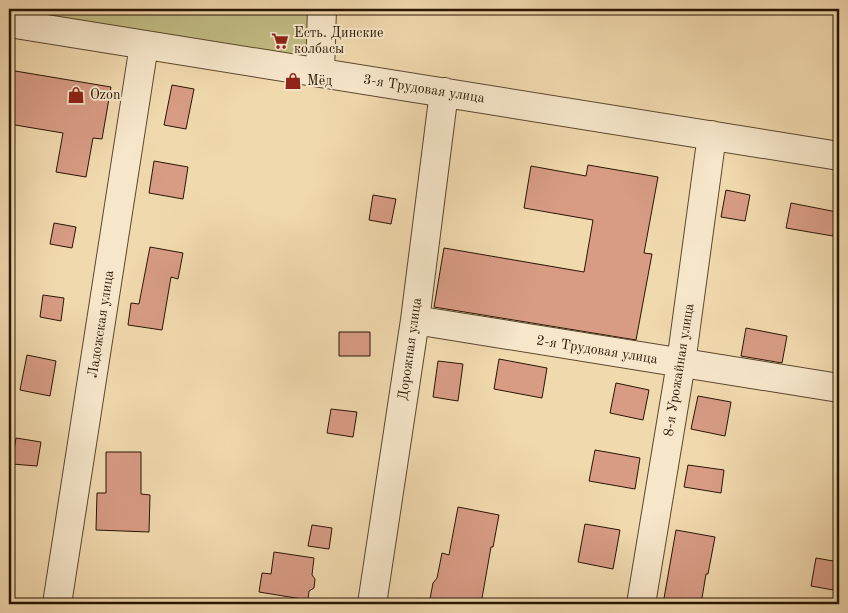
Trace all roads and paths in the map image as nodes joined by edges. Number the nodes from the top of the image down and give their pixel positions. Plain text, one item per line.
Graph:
1 (322, 9) edge
2 (9, 23) edge
3 (144, 45) junction
4 (320, 72) junction
5 (444, 92) junction
6 (712, 135) junction
7 (839, 156) edge
8 (415, 320) junction
9 (681, 363) junction
10 (839, 388) edge
11 (57, 604) edge
12 (372, 604) edge
13 (641, 604) edge

1 - 4 street
2 - 3 street, 3-я Трудовая улица
3 - 4 street, 3-я Трудовая улица
3 - 11 street, Ладожская улица
4 - 5 street, 3-я Трудовая улица
5 - 6 street, 3-я Трудовая улица
5 - 8 street, Дорожная улица
6 - 7 street, 3-я Трудовая улица
6 - 9 street, 8-я Урожайная улица
8 - 9 street, 2-я Трудовая улица
8 - 12 street, Дорожная улица
9 - 10 street, 2-я Трудовая улица
9 - 13 street, 8-я Урожайная улица

